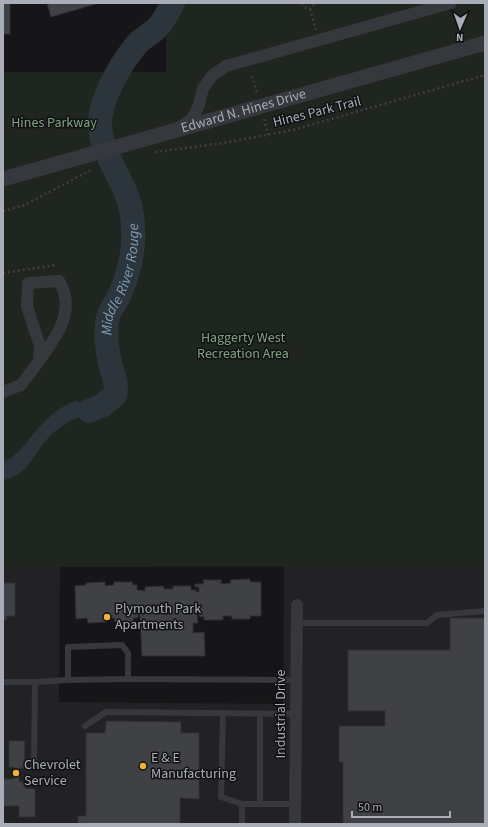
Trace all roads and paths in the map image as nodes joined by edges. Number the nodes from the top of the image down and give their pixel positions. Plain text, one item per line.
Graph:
1 (302, 3) edge
2 (315, 3) edge
3 (451, 3) edge
4 (310, 9) junction
5 (316, 30) dead end
6 (485, 43) edge
7 (485, 75) edge
8 (174, 131) junction
9 (148, 146) junction
10 (91, 162) junction
11 (3, 179) edge
12 (3, 212) edge
13 (56, 265) dead end
14 (3, 273) edge
15 (40, 361) junction
16 (3, 392) edge
17 (297, 605) dead end
18 (485, 611) edge
19 (296, 624) junction
20 (68, 680) junction
21 (128, 680) junction
22 (296, 680) junction
23 (3, 682) edge
24 (35, 682) junction
25 (223, 713) junction
26 (260, 714) junction
27 (296, 714) junction
28 (85, 726) dead end
29 (34, 765) dead end
30 (242, 804) junction
31 (260, 804) junction
32 (296, 804) junction
33 (242, 824) edge
34 (296, 824) edge

1 - 4 path
2 - 4 path
3 - 8 street
4 - 5 path
6 - 8 street, Edward N. Hines Drive
7 - 9 path, Hines Park Trail
8 - 9 street, Edward N. Hines Drive
9 - 10 street, Edward N. Hines Drive
10 - 11 street, Edward N. Hines Drive
10 - 12 path
13 - 14 path
15 - 15 street
15 - 16 street
17 - 19 street, Industrial Drive
18 - 19 lane
19 - 22 street, Industrial Drive
20 - 21 lane
20 - 21 lane
20 - 24 lane
21 - 22 lane
22 - 27 street, Industrial Drive
23 - 24 lane
24 - 29 lane
25 - 26 lane
25 - 28 lane
25 - 30 lane
26 - 27 lane
26 - 31 lane
27 - 32 street, Industrial Drive
30 - 31 lane
30 - 33 lane
31 - 32 lane
32 - 34 street, Industrial Drive

